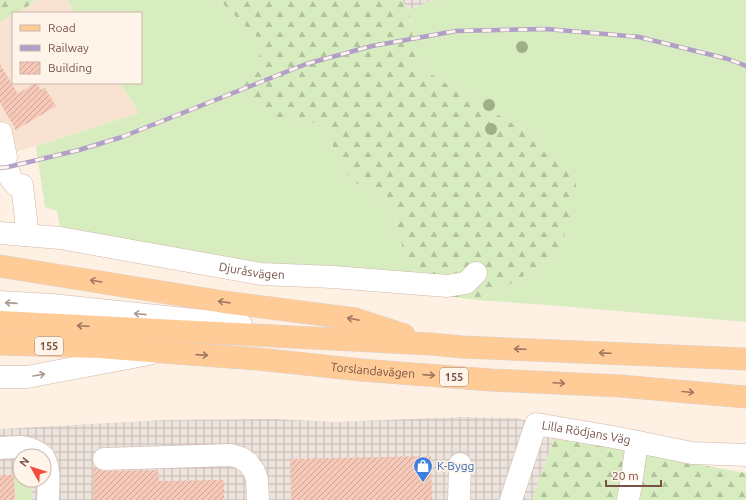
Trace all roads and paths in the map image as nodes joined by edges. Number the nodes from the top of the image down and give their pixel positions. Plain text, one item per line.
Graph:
1 (1, 133) edge
2 (0, 233) edge
3 (26, 235) junction
4 (0, 266) edge
5 (476, 273) dead end
6 (0, 302) edge
7 (0, 322) edge
8 (0, 344) edge
9 (430, 344) junction
10 (99, 347) junction
11 (163, 352) junction
12 (746, 359) edge
13 (0, 360) edge
14 (0, 377) edge
15 (746, 397) edge
16 (637, 442) junction
17 (0, 448) edge
18 (29, 448) edge
19 (746, 455) edge
20 (104, 459) dead end
21 (460, 464) dead end
22 (48, 488) edge
23 (48, 500) edge
24 (258, 500) edge
25 (459, 500) edge
26 (511, 500) edge
27 (628, 500) edge

1 - 3 street
2 - 3 street, Djuråsvägen
3 - 5 street, Djuråsvägen
9 -> 4 main road
9 -> 6 street
9 -> 7 main road, 155
8 - 10 main road, Torslandavägen / 155
12 -> 9 main road, 155
10 - 11 main road, Torslandavägen / 155
10 - 13 main road
14 -> 11 street
11 -> 15 main road, Torslandavägen / 155
16 - 19 street, Lilla Rödjans Väg
16 - 26 street, Lilla Rödjans Väg
16 - 27 street, Lilla Rödjans Väg
17 - 18 street
20 - 24 street
21 - 25 street
22 - 23 street

